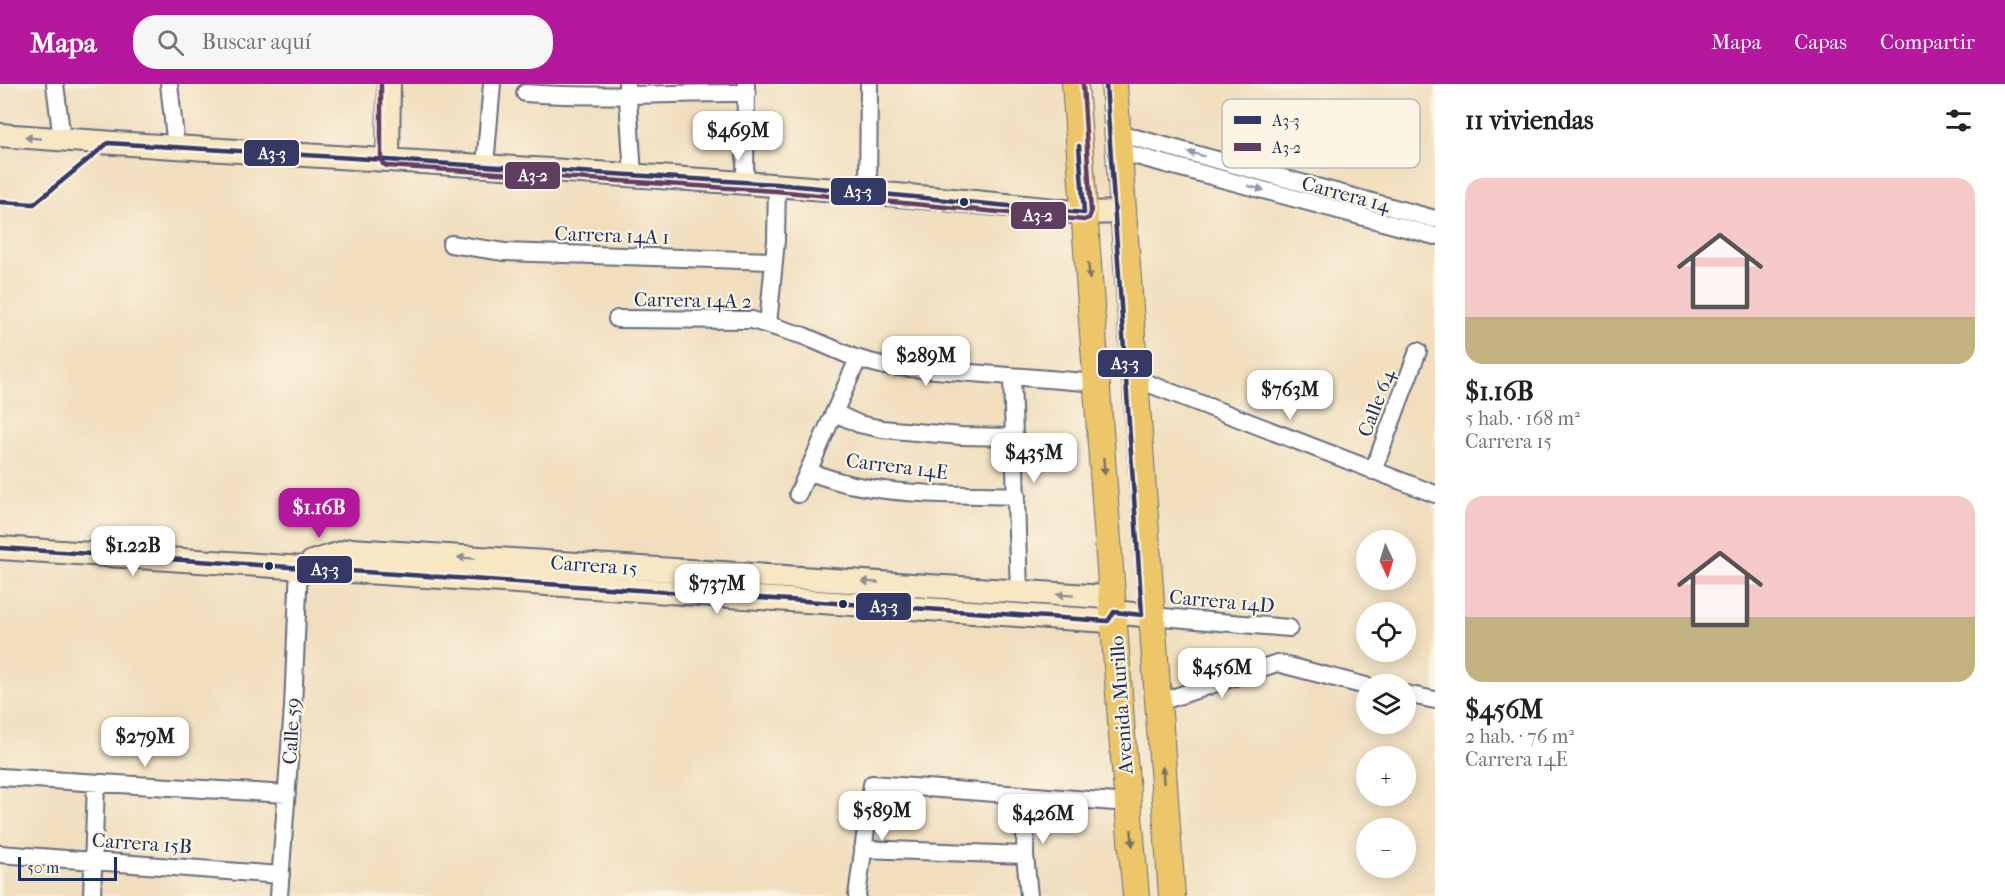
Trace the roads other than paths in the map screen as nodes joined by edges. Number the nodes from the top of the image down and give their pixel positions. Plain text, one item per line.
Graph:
1 (55, 84) edge
2 (169, 84) edge
3 (390, 84) edge
4 (492, 84) edge
5 (869, 84) edge
6 (1075, 84) edge
7 (1114, 84) edge
8 (687, 88) edge
9 (747, 88) edge
10 (628, 89) edge
11 (566, 90) edge
12 (525, 93) dead end
13 (0, 135) edge
14 (62, 140) junction
15 (1118, 142) junction
16 (176, 147) junction
17 (388, 159) junction
18 (485, 165) junction
19 (1222, 167) edge
20 (1225, 168) edge
21 (633, 175) junction
22 (745, 182) junction
23 (777, 184) junction
24 (868, 192) junction
25 (1123, 212) junction
26 (1084, 213) junction
27 (1435, 219) edge
28 (1435, 236) edge
29 (451, 244) dead end
30 (773, 261) junction
31 (616, 319) dead end
32 (768, 325) junction
33 (1418, 351) dead end
34 (858, 359) junction
35 (1012, 377) junction
36 (1134, 378) junction
37 (1098, 383) junction
38 (835, 413) junction
39 (1014, 437) junction
40 (1373, 471) junction
41 (808, 472) junction
42 (798, 494) dead end
43 (1435, 494) edge
44 (1017, 496) junction
45 (0, 548) edge
46 (299, 566) junction
47 (790, 588) junction
48 (1020, 592) junction
49 (1114, 612) junction
50 (1151, 616) junction
51 (1289, 628) dead end
52 (1356, 683) edge
53 (1416, 696) edge
54 (1435, 700) edge
55 (1157, 703) junction
56 (0, 777) edge
57 (96, 783) junction
58 (287, 794) junction
59 (1026, 796) junction
60 (1129, 803) junction
61 (863, 849) junction
62 (0, 854) edge
63 (1025, 855) junction
64 (93, 860) junction
65 (281, 875) junction
66 (92, 896) edge
67 (279, 896) edge
68 (857, 896) edge
69 (1029, 896) edge
70 (1136, 896) edge
71 (1172, 896) edge

1 - 14 street
2 - 16 street
3 - 17 main road
4 - 18 street
5 - 24 street
6 - 26 main road, Avenida Murillo
7 - 15 main road, Avenida Murillo
8 - 9 street
8 - 10 street
9 - 22 street
10 - 11 street
10 - 21 street
11 - 12 street
14 -> 13 main road
14 - 16 main road
19 -> 15 street, Carrera 14
15 - 25 main road, Avenida Murillo
15 -> 28 street, Carrera 14
16 - 17 main road
17 - 18 main road
18 - 21 main road
27 -> 20 street, Carrera 14
21 - 22 main road
22 - 23 main road
23 - 24 main road
23 - 30 street
24 - 26 main road
25 - 26 main road
25 - 36 main road, Avenida Murillo
26 -> 37 main road, Avenida Murillo
29 - 30 street, Carrera 14A 1
30 - 32 street
31 - 32 street, Carrera 14A 2
32 - 34 street, Carrera 14A 2
33 - 40 street, Calle 64
34 - 35 street, Carrera 14A 2
34 - 38 street
35 - 37 street, Carrera 14A 2
35 - 39 street
36 - 40 street
36 - 50 main road, Avenida Murillo
37 -> 49 main road, Avenida Murillo
38 - 39 street
38 - 41 street
39 - 44 street
40 - 43 street
41 - 42 street
41 - 44 street, Carrera 14E
44 - 48 street
45 - 46 main road, Carrera 15
46 - 47 main road, Carrera 15
46 - 58 street, Calle 59
48 -> 47 main road, Carrera 15
47 - 49 main road, Carrera 15
49 -> 48 main road, Carrera 15
49 - 50 main road, Carrera 15
49 - 60 main road, Avenida Murillo
50 - 51 street, Carrera 14D
50 - 55 main road, Avenida Murillo
52 - 55 street
53 - 54 street
71 -> 55 main road, Avenida Murillo
56 - 57 street
57 - 58 street
57 - 64 street
58 - 65 street, Calle 59
59 - 60 street
59 - 61 street
59 - 63 street
60 -> 70 main road, Avenida Murillo
61 - 63 street
61 - 68 street
62 - 64 street, Carrera 15B
63 - 69 street
64 - 65 street, Carrera 15B
64 - 66 street
65 - 67 street, Calle 59

